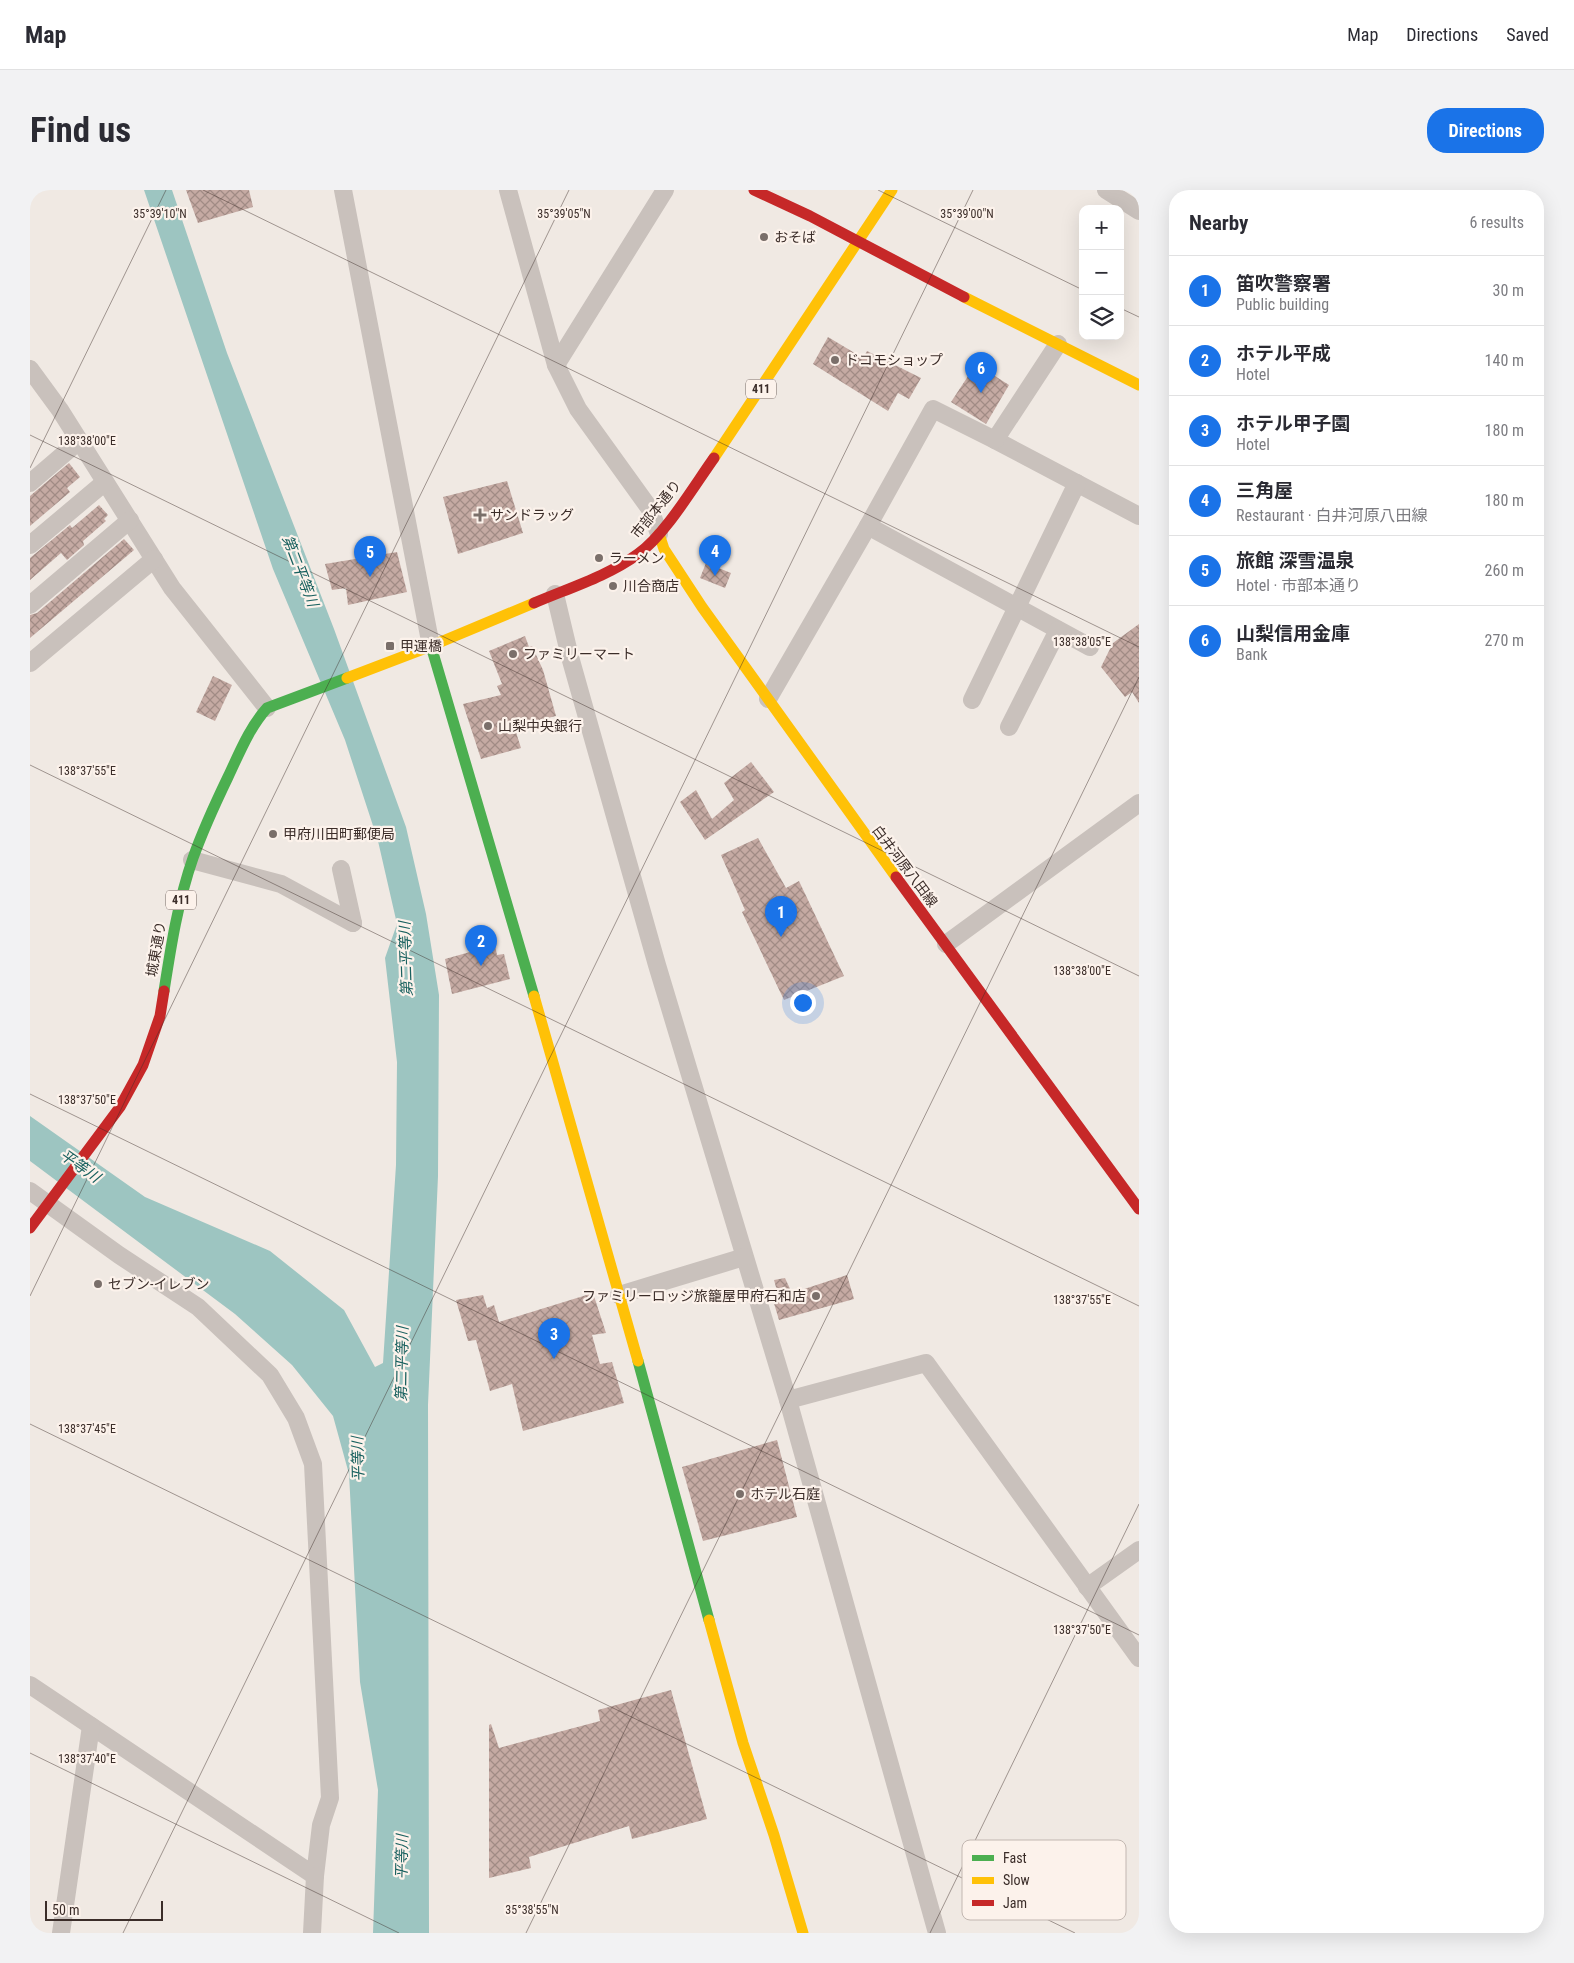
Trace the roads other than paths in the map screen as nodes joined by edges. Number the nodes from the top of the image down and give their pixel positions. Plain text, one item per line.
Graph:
1 (343, 190) edge
2 (508, 190) edge
3 (665, 190) edge
4 (754, 190) edge
5 (892, 190) edge
6 (1106, 190) edge
7 (1139, 211) edge
8 (858, 242) junction
9 (1058, 344) junction
10 (556, 365) junction
11 (30, 369) edge
12 (1139, 385) edge
13 (995, 440) junction
14 (79, 441) junction
15 (105, 482) junction
16 (30, 483) edge
17 (1077, 483) junction
18 (1139, 516) edge
19 (130, 520) junction
20 (868, 526) junction
21 (659, 534) junction
22 (30, 545) edge
23 (154, 559) junction
24 (555, 594) junction
25 (30, 605) edge
26 (1016, 607) junction
27 (1058, 630) junction
28 (431, 646) junction
29 (1090, 647) dead end
30 (30, 663) edge
31 (768, 699) junction
32 (972, 700) dead end
33 (267, 708) junction
34 (1009, 727) dead end
35 (1139, 803) edge
36 (192, 860) junction
37 (341, 869) dead end
38 (946, 944) junction
39 (30, 1191) edge
40 (51, 1202) junction
41 (1139, 1209) edge
42 (30, 1228) edge
43 (744, 1257) junction
44 (619, 1295) junction
45 (788, 1400) junction
46 (1139, 1550) edge
47 (1088, 1587) junction
48 (1139, 1658) edge
49 (30, 1685) edge
50 (91, 1726) junction
51 (314, 1876) junction
52 (61, 1933) edge
53 (312, 1933) edge
54 (803, 1933) edge
55 (938, 1933) edge

1 - 28 street
2 - 10 street
3 - 10 street
4 - 8 main road
5 - 8 main road, 市部本通り / 411
6 - 7 street
8 - 9 main road
8 - 21 main road, 市部本通り / 411
9 - 12 main road
9 - 13 street
10 - 21 street
11 - 14 street
13 - 17 street
13 - 20 street
14 - 15 street
14 - 16 street
15 - 19 street
15 - 22 street
17 - 18 street
17 - 26 street
19 - 23 street
19 - 25 street
20 - 26 street
20 - 31 street
21 - 24 main road, 市部本通り / 411
21 - 31 main road, 白井河原八田線
23 - 30 street
23 - 33 street
24 - 28 main road, 市部本通り / 411
24 - 43 street
26 - 27 street
26 - 32 street
27 - 29 street
27 - 34 street
28 - 33 main road, 市部本通り / 411
28 - 44 main road
31 - 38 main road, 白井河原八田線
33 - 36 main road, 城東通り / 411
35 - 38 street
36 - 37 street
36 - 40 main road, 城東通り / 411
38 - 41 main road, 白井河原八田線
39 - 40 street
40 - 42 main road, 城東通り / 411
40 - 51 street
43 - 44 street
43 - 45 street
44 - 54 main road
45 - 47 street
45 - 55 street
46 - 47 street
47 - 48 street
49 - 50 street
50 - 51 street
50 - 52 street
51 - 53 street

